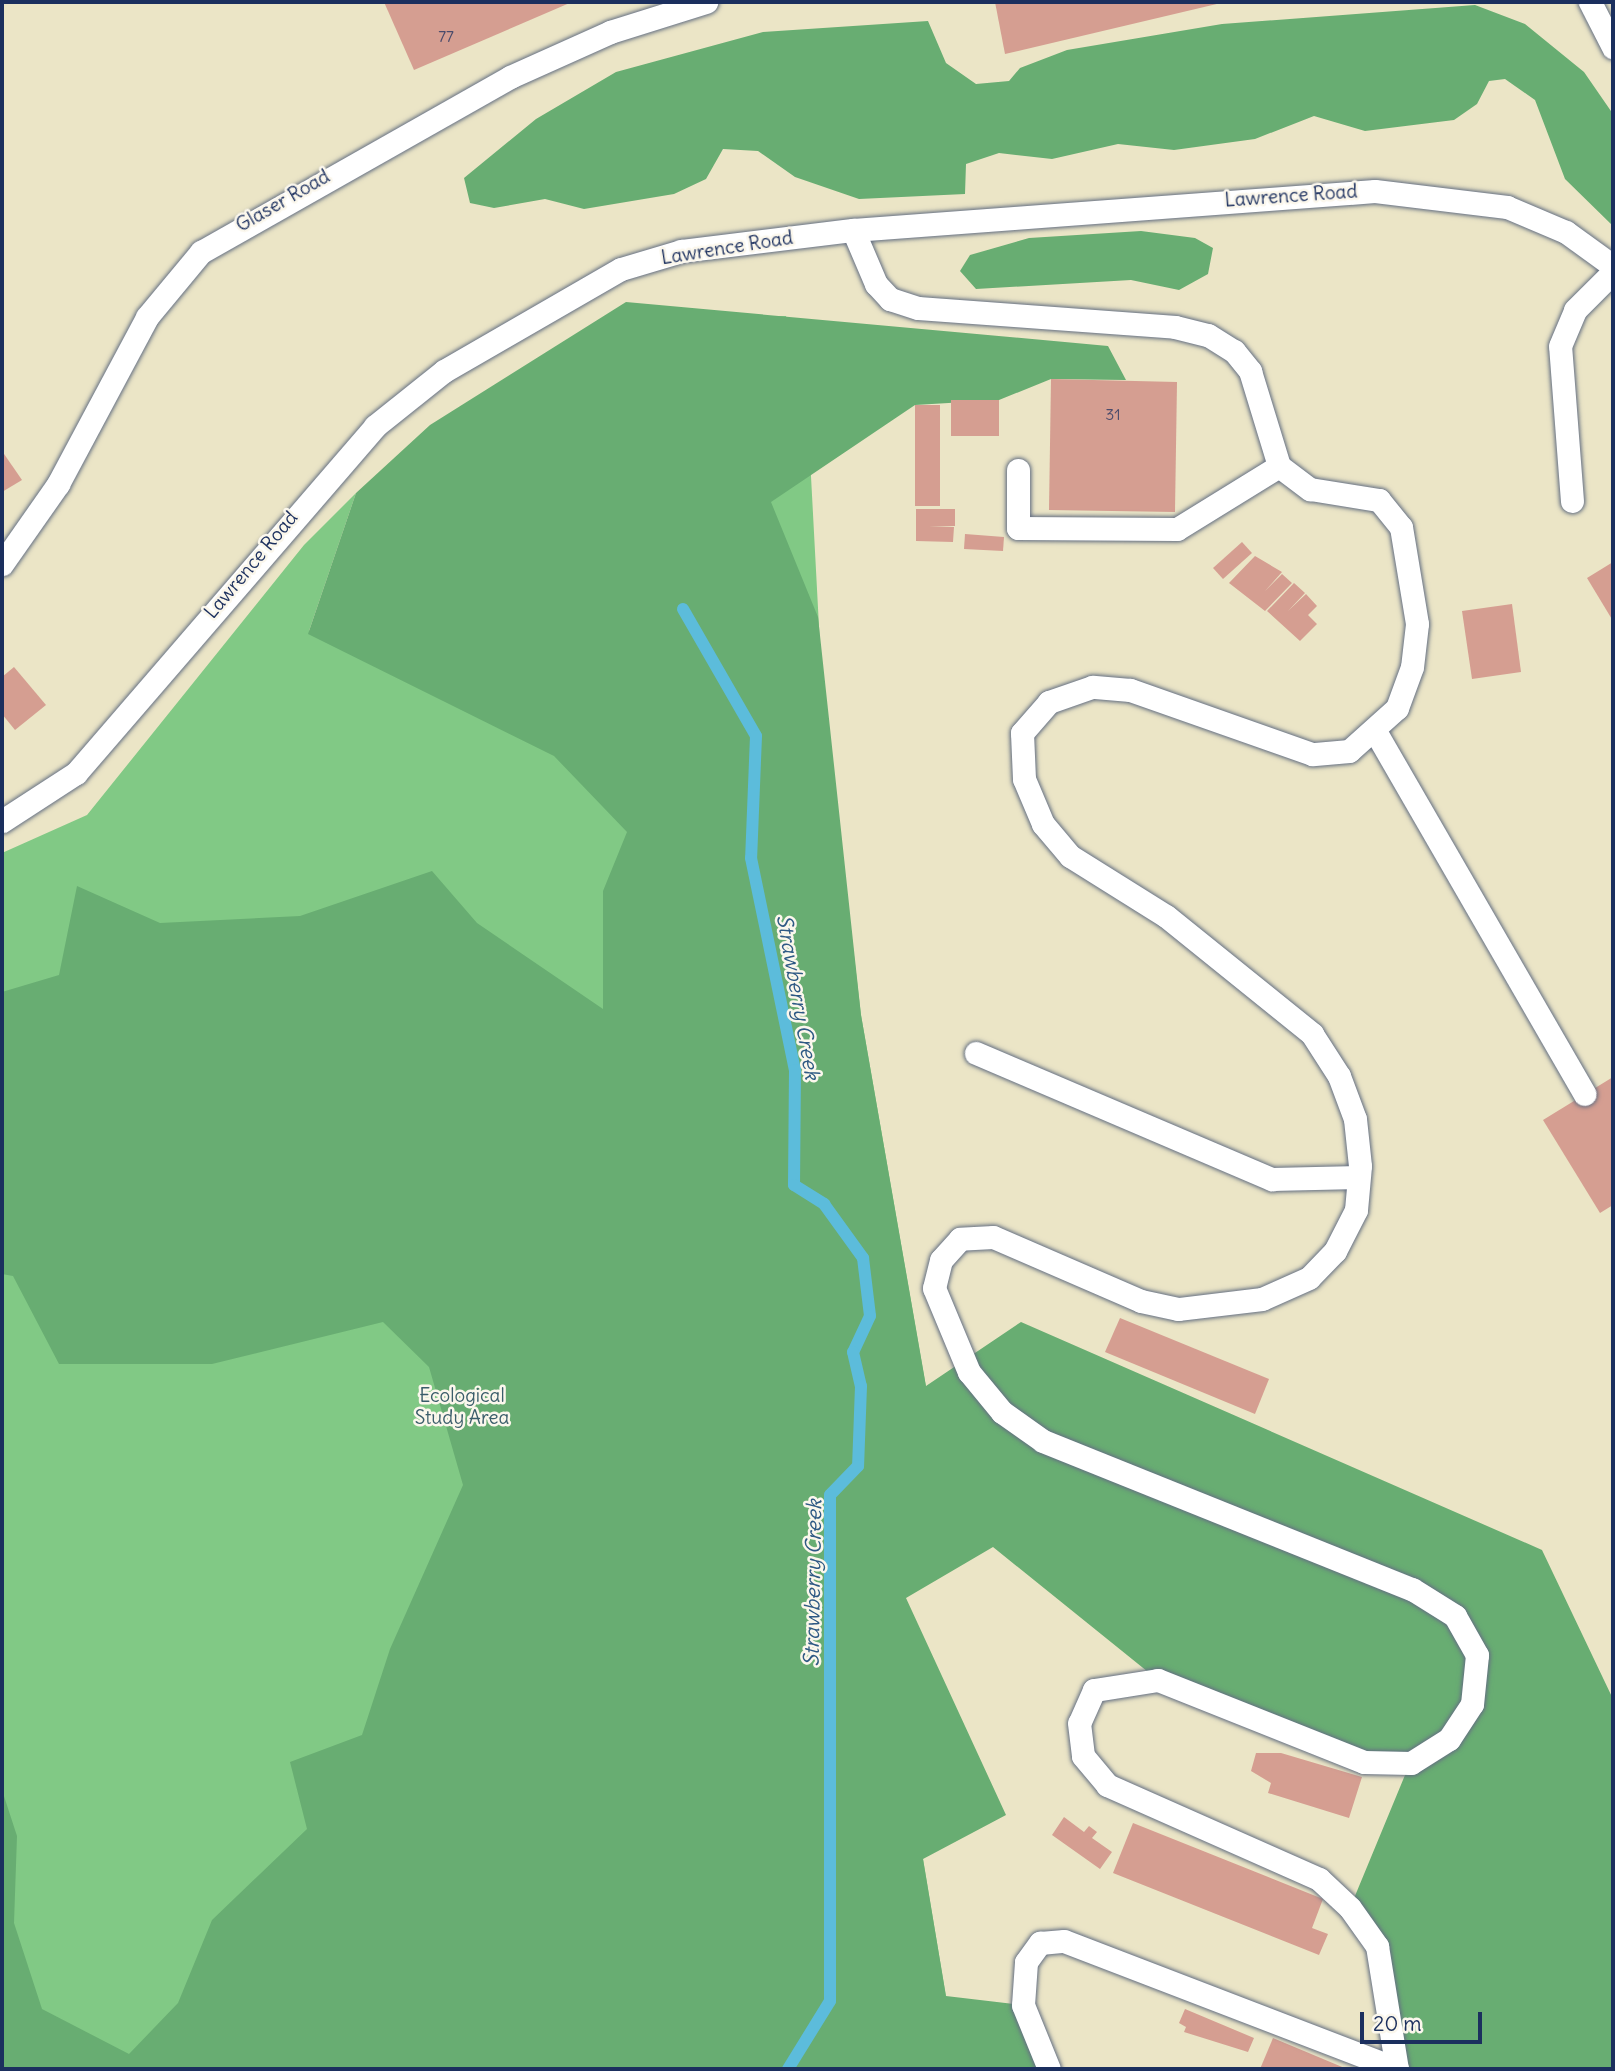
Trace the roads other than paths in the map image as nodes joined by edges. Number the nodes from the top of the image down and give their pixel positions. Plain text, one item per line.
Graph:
1 (706, 2) edge
2 (1590, 2) edge
3 (1613, 47) edge
4 (853, 230) junction
5 (1613, 266) edge
6 (1613, 272) edge
7 (1279, 466) junction
8 (1018, 470) dead end
9 (1572, 501) dead end
10 (2, 564) edge
11 (1375, 731) junction
12 (2, 821) edge
13 (976, 1053) dead end
14 (1585, 1094) dead end
15 (1359, 1177) junction
16 (1049, 2069) edge
17 (1397, 2069) edge

1 - 10 lane, Glaser Road
2 - 3 lane
4 - 5 lane, Lawrence Road
4 - 7 lane
4 - 12 lane, Lawrence Road
6 - 9 lane
7 - 8 lane
7 - 11 lane
11 - 14 lane
11 - 15 lane
13 - 15 lane
15 - 17 lane
16 - 17 lane

